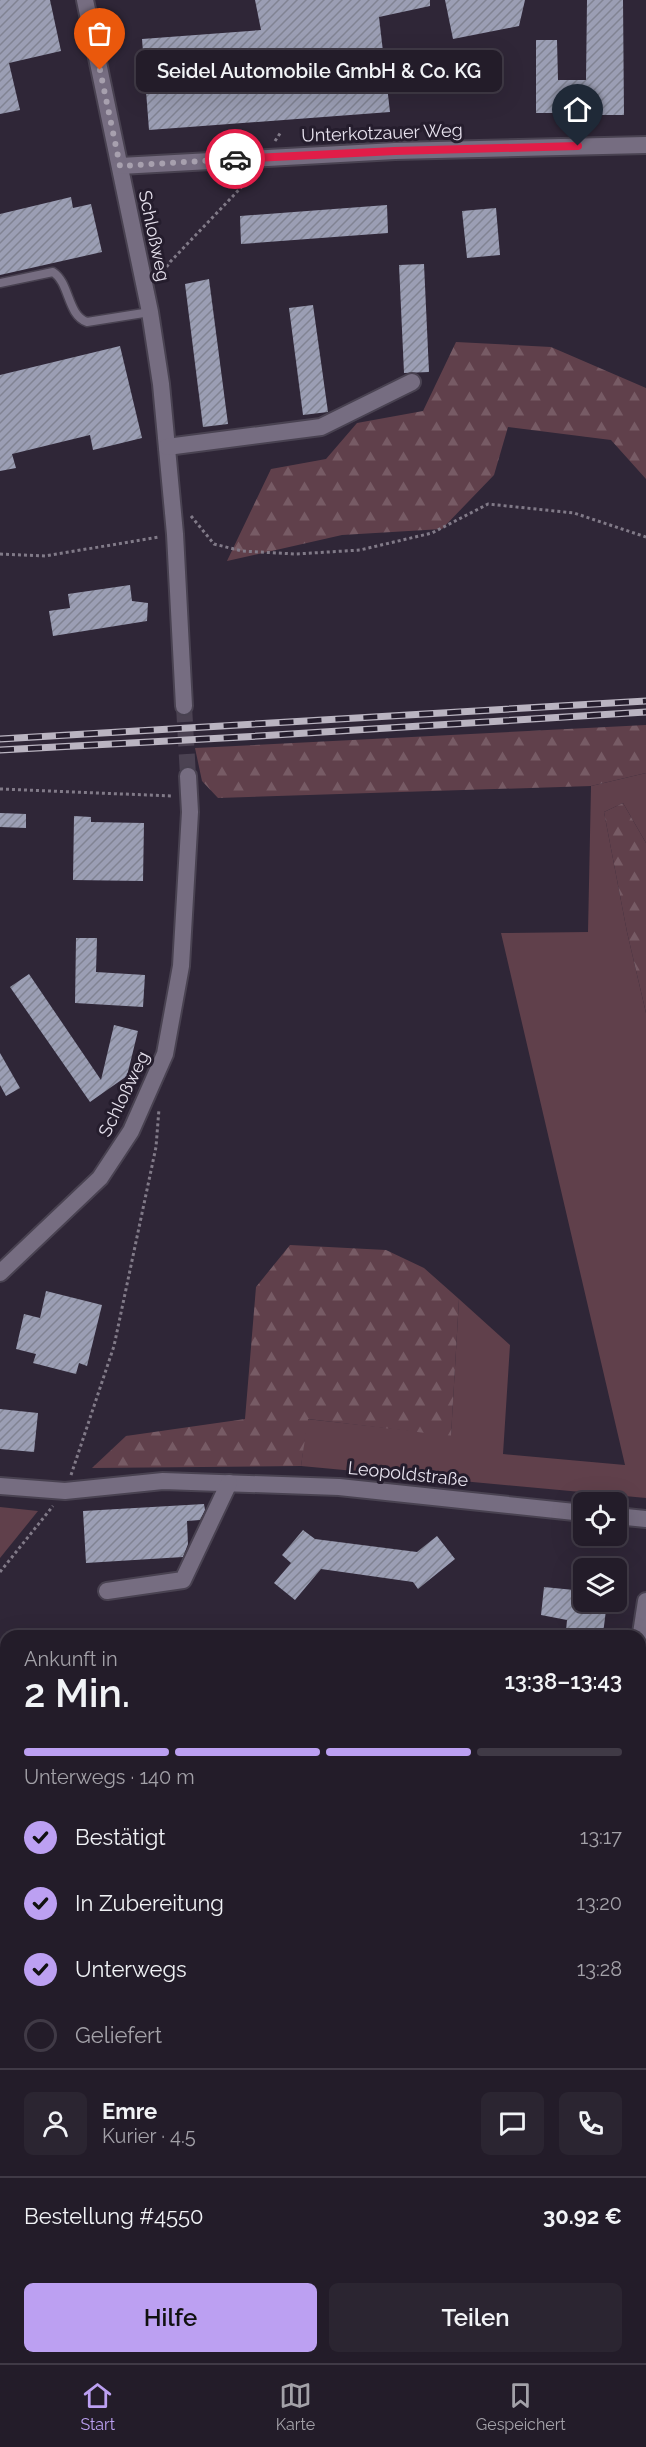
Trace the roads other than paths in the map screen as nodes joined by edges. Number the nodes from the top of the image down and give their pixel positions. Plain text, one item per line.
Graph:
1 (85, 0) edge
2 (646, 145) edge
3 (120, 166) junction
4 (0, 283) edge
5 (148, 304) junction
6 (412, 382) dead end
7 (167, 447) junction
8 (184, 706) tunnel mouth
9 (188, 776) tunnel mouth
10 (0, 1274) edge
11 (229, 1483) junction
12 (0, 1486) edge
13 (573, 1512) edge
14 (627, 1517) edge
15 (646, 1519) edge
16 (107, 1591) dead end
17 (646, 1600) edge
18 (642, 1630) edge

1 - 3 street, Schloßweg
2 - 3 street, Unterkotzauer Weg
3 - 5 street, Schloßweg
4 - 5 lane
5 - 7 street, Schloßweg
6 - 7 street
7 - 8 street, Schloßweg
9 - 10 street, Schloßweg
11 - 12 street, Leopoldstraße
11 - 13 street, Leopoldstraße
11 - 16 street
14 - 15 street
17 - 18 street

